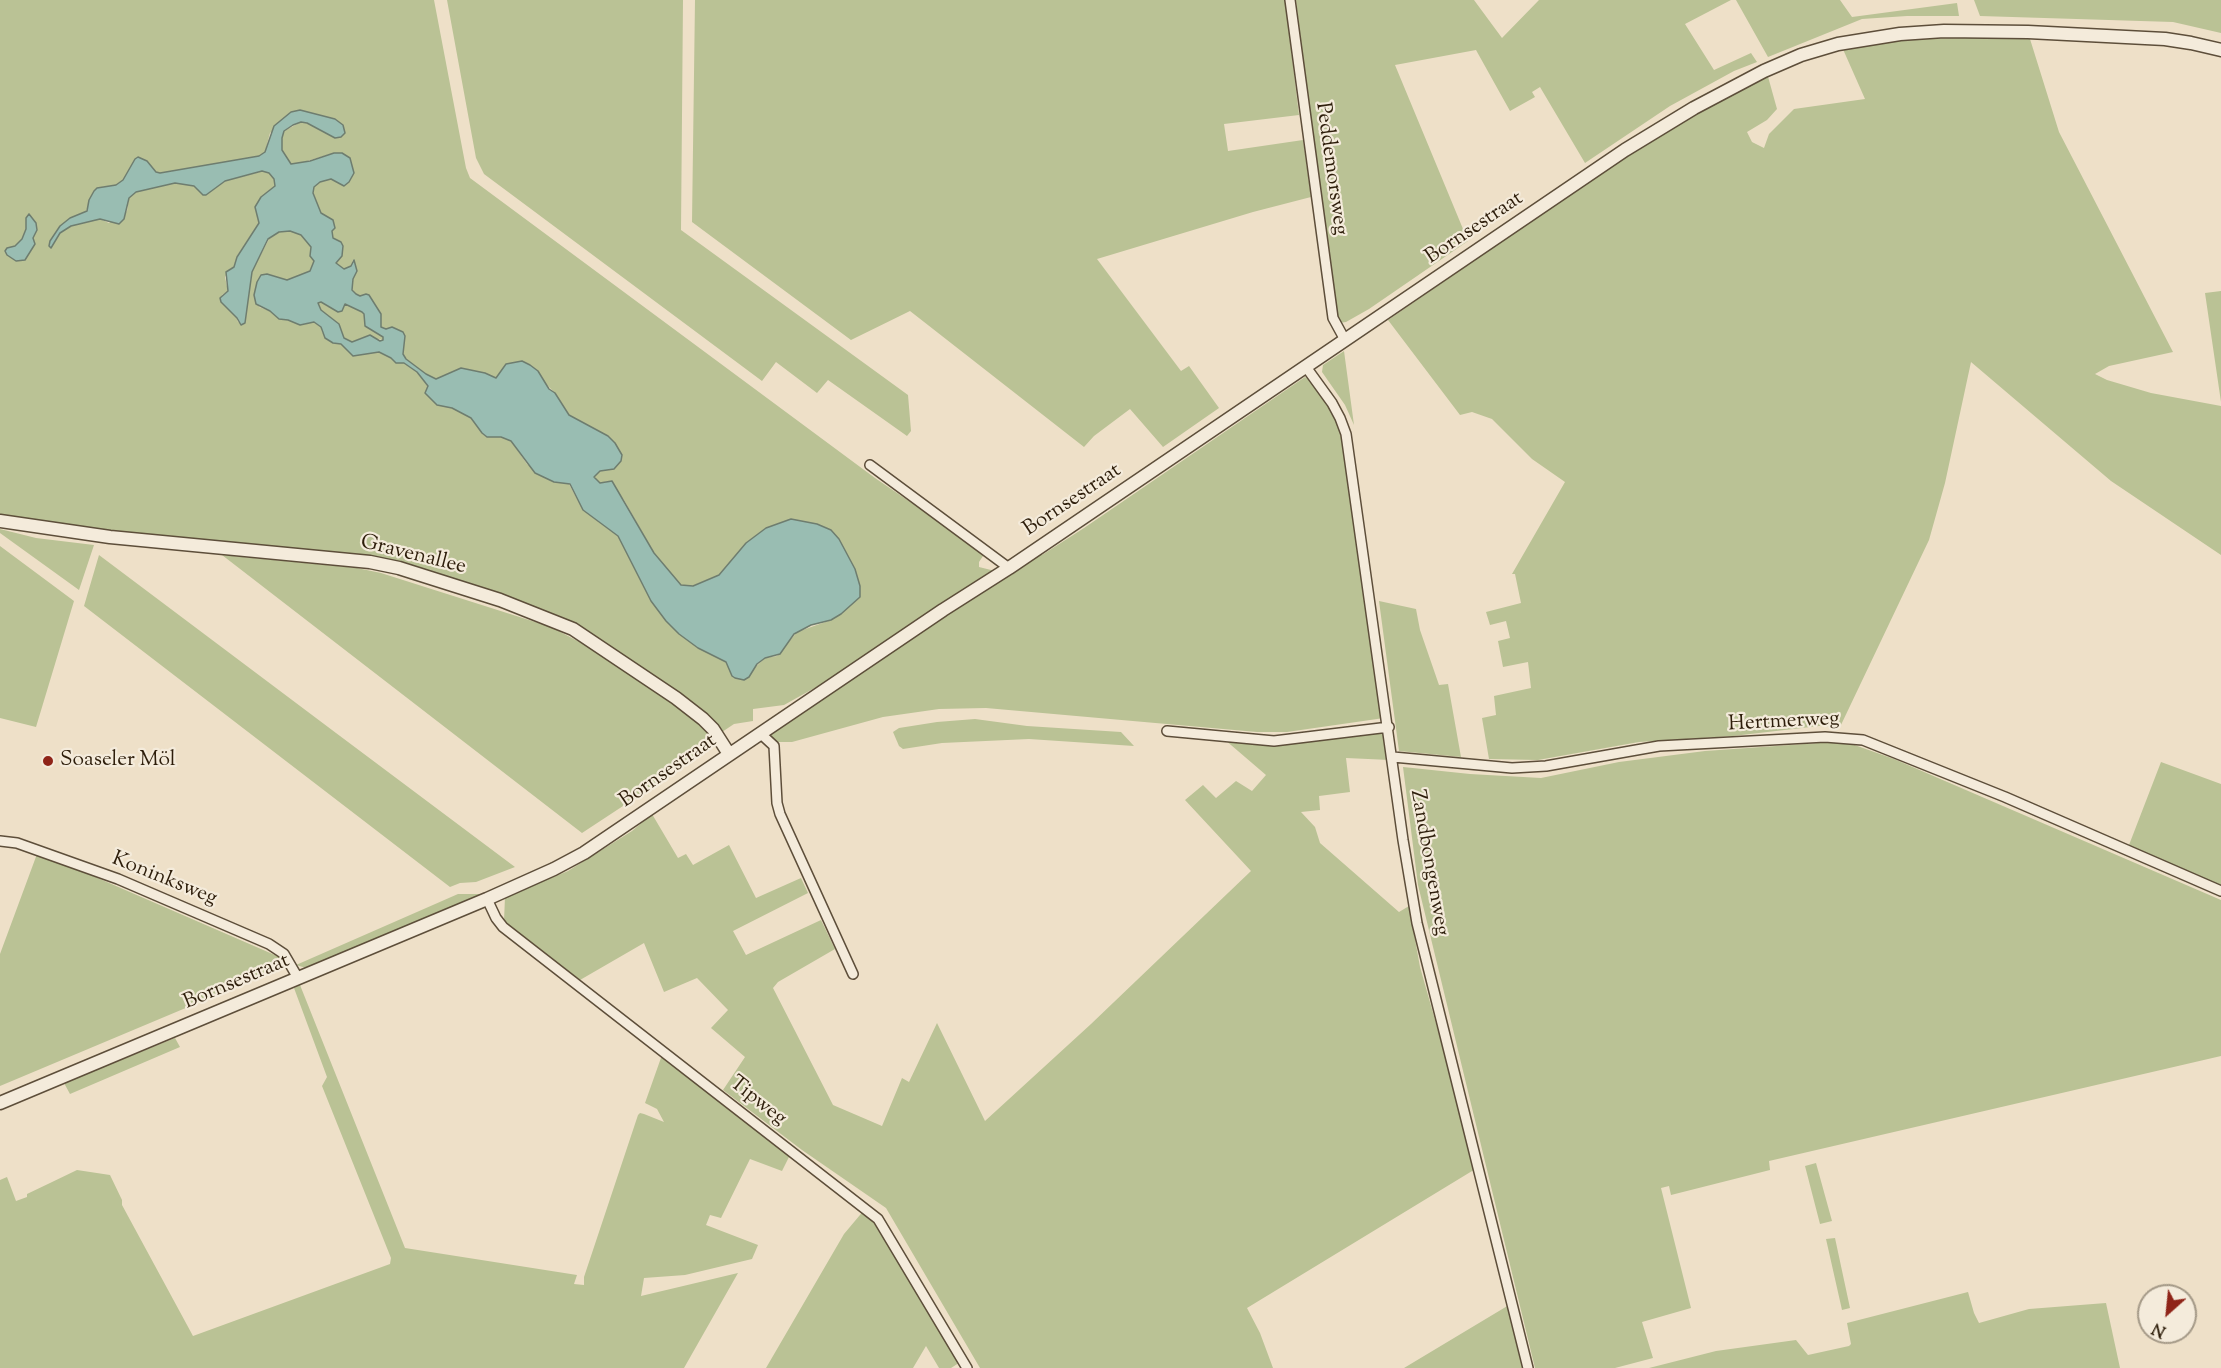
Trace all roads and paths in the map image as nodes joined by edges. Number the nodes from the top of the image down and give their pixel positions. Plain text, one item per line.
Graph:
1 (1290, 0) edge
2 (2221, 50) edge
3 (1346, 340) junction
4 (1306, 367) junction
5 (870, 465) dead end
6 (0, 521) edge
7 (1009, 568) junction
8 (1389, 727) junction
9 (1167, 731) dead end
10 (761, 734) junction
11 (729, 754) junction
12 (1393, 757) junction
13 (0, 842) edge
14 (2221, 891) edge
15 (487, 899) junction
16 (853, 974) dead end
17 (298, 978) junction
18 (0, 1103) edge
19 (967, 1368) edge
20 (1528, 1368) edge

1 - 3 street, Peddemorsweg
2 - 3 street, Bornsestraat
3 - 4 street, Bornsestraat
4 - 7 street, Bornsestraat
4 - 8 street, Zandbongenweg
5 - 7 street
6 - 11 street, Gravenallee
7 - 10 street, Bornsestraat
8 - 9 street
8 - 12 street, Zandbongenweg
10 - 11 street, Bornsestraat
10 - 16 street
11 - 15 street, Bornsestraat
12 - 14 street, Hertmerweg
12 - 20 street, Zandbongenweg
13 - 17 street, Koninksweg
15 - 17 street, Bornsestraat
15 - 19 street, Tipweg
17 - 18 street, Bornsestraat

